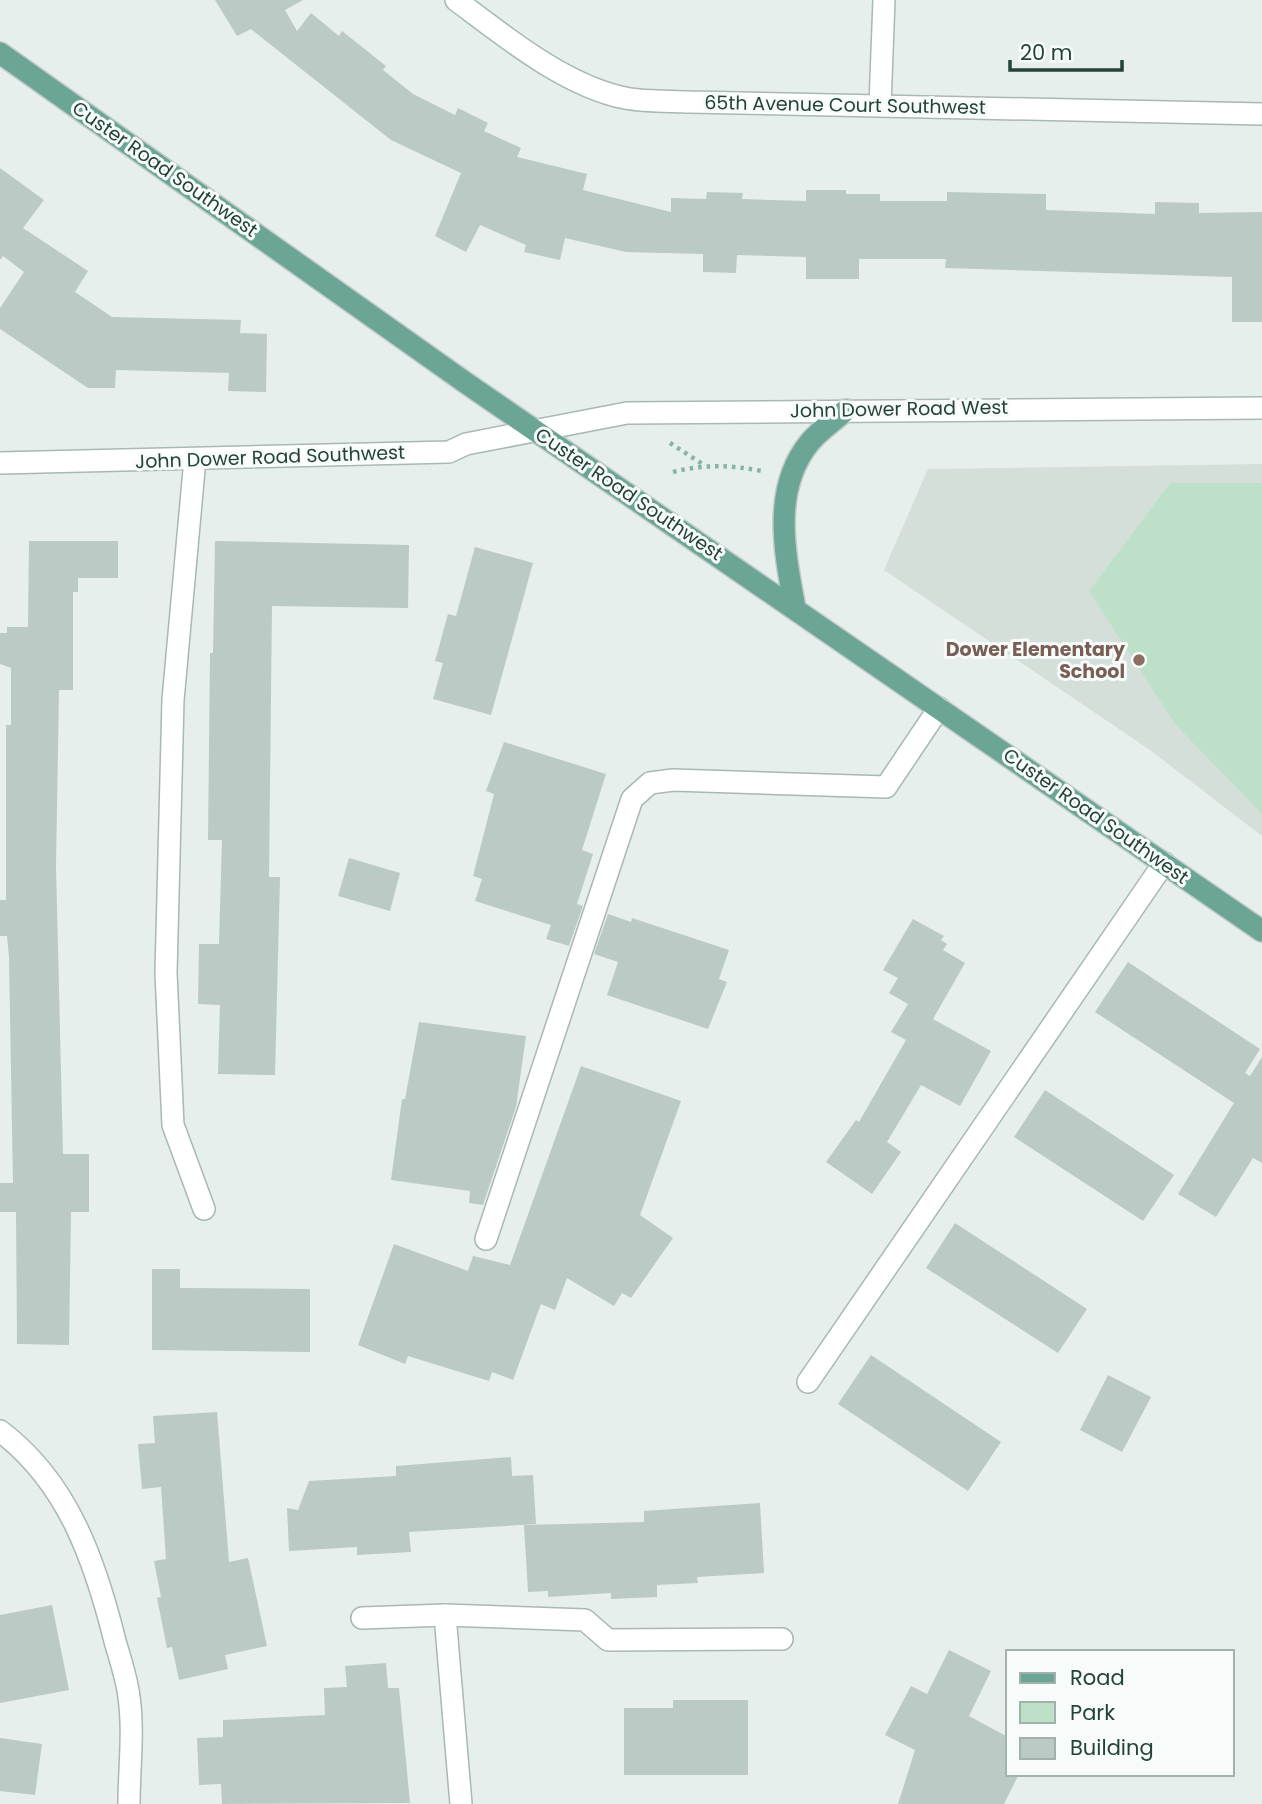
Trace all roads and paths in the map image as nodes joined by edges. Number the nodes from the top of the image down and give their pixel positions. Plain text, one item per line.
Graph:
1 (456, 0) edge
2 (884, 0) edge
3 (0, 53) edge
4 (880, 105) junction
5 (1262, 114) edge
6 (1262, 408) edge
7 (846, 410) junction
8 (537, 432) junction
9 (670, 442) dead end
10 (195, 459) junction
11 (0, 463) edge
12 (704, 464) junction
13 (673, 472) dead end
14 (772, 473) dead end
15 (795, 608) junction
16 (939, 708) junction
17 (1164, 863) junction
18 (1262, 931) edge
19 (204, 1209) dead end
20 (486, 1238) dead end
21 (808, 1382) dead end
22 (0, 1431) edge
23 (445, 1615) junction
24 (362, 1618) dead end
25 (782, 1639) dead end
26 (129, 1804) edge
27 (461, 1804) edge

1 - 4 street, 65th Avenue Court Southwest
2 - 4 street
3 - 8 main road, Custer Road Southwest
4 - 5 street, 65th Avenue Court Southwest
6 - 7 street, John Dower Road West
7 - 8 street, John Dower Road West
7 - 15 main road
8 - 10 street, John Dower Road Southwest
8 - 15 main road, Custer Road Southwest
9 - 12 path
10 - 11 street, John Dower Road Southwest
10 - 19 street
12 - 13 path
12 - 14 path
15 - 16 main road, Custer Road Southwest
16 - 17 main road, Custer Road Southwest
16 - 20 street
17 - 18 main road, Custer Road Southwest
17 - 21 street
22 - 26 street
23 - 24 street
23 - 25 street
23 - 27 street

